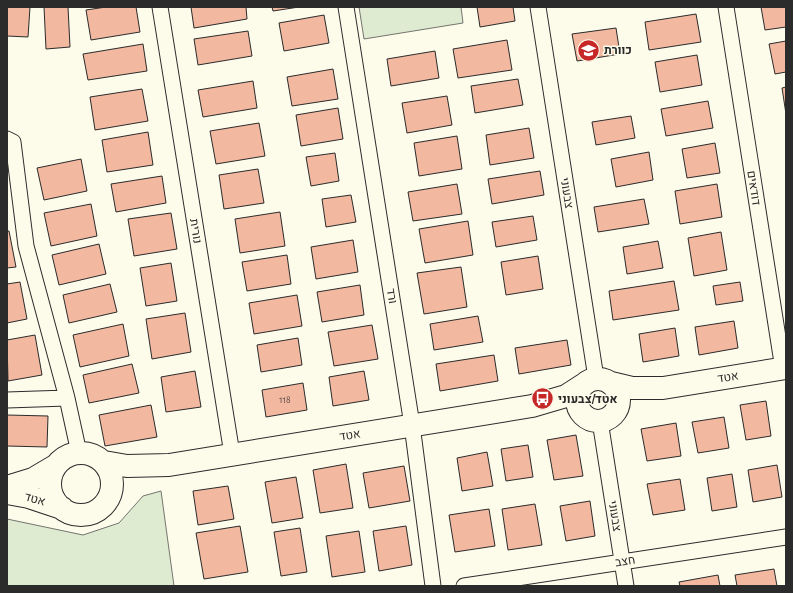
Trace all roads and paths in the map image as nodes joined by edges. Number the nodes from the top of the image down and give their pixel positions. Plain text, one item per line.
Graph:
1 (160, 7) edge
2 (346, 7) edge
3 (538, 7) edge
4 (726, 7) edge
5 (7, 139) edge
6 (784, 368) edge
7 (596, 382) junction
8 (670, 386) junction
9 (67, 398) junction
10 (7, 400) edge
11 (532, 406) junction
12 (599, 417) junction
13 (412, 425) junction
14 (79, 452) junction
15 (232, 454) junction
16 (104, 462) junction
17 (169, 465) junction
18 (55, 466) junction
19 (7, 487) edge
20 (7, 493) edge
21 (109, 498) junction
22 (62, 508) junction
23 (786, 537) edge
24 (623, 562) junction
25 (433, 586) edge
26 (464, 586) edge
27 (626, 586) edge

1 - 15 street, נורית
2 - 13 street, ורד
3 - 7 street, צבעוני
4 - 6 street, דודאים
5 - 9 street
6 - 8 street, אטד
7 - 8 street, אטד
7 - 11 street, אטד
7 - 12 street
7 - 12 street
8 - 12 street, אטד
9 - 10 street
9 - 14 street
11 - 12 street, אטד
11 - 13 street, אטד
12 - 24 street, צבעוני
13 - 15 street, אטד
13 - 25 street, ורד
14 - 16 street
14 - 18 street
15 - 17 street, אטד
16 - 17 street, אטד
16 - 21 street
17 - 21 street, אטד
18 - 19 street, אטד
18 - 22 street
20 - 22 street, אטד
21 - 22 street
23 - 24 street, חצב
24 - 26 street, חצב
24 - 27 street, צבעוני

